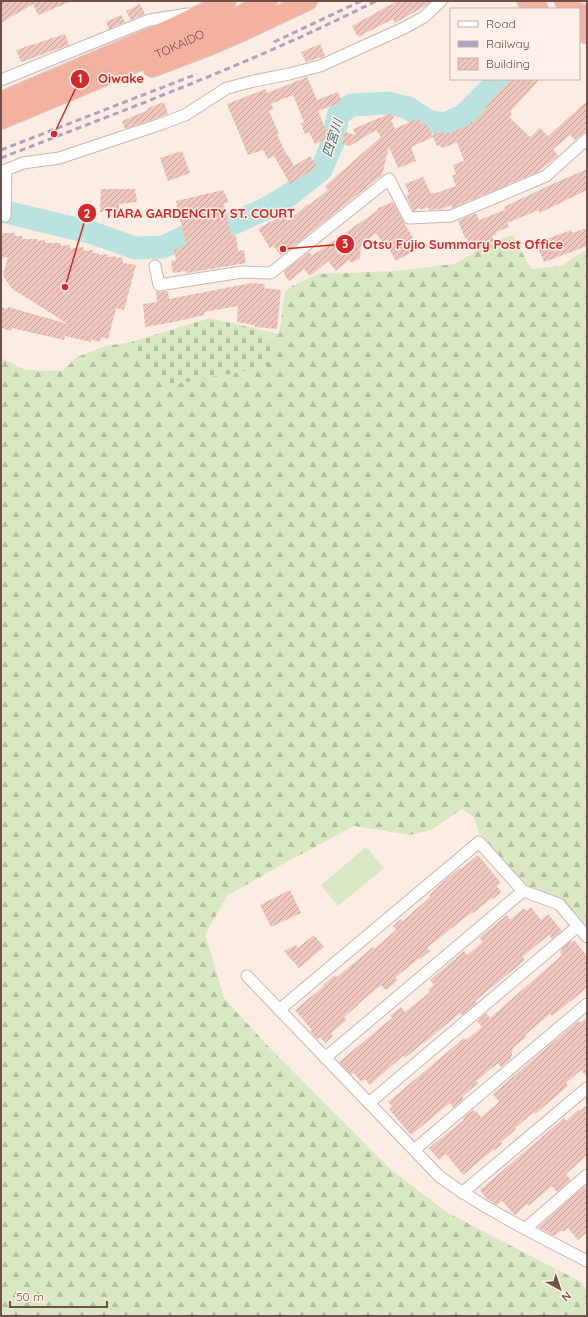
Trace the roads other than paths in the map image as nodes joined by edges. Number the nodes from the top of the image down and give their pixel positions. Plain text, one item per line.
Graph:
1 (226, 1) edge
2 (268, 1) edge
3 (308, 1) edge
4 (441, 1) edge
5 (517, 1) edge
6 (526, 1) edge
7 (543, 1) edge
8 (563, 1) edge
9 (534, 8) edge
10 (536, 8) edge
11 (553, 8) edge
12 (573, 8) edge
13 (205, 12) junction
14 (580, 28) edge
15 (587, 36) edge
16 (1, 80) edge
17 (80, 88) junction
18 (1, 101) edge
19 (1, 120) edge
20 (587, 139) edge
21 (3, 171) edge
22 (5, 211) dead end
23 (155, 266) dead end
24 (523, 891) junction
25 (578, 926) junction
26 (587, 936) edge
27 (247, 976) dead end
28 (587, 1004) edge
29 (279, 1010) junction
30 (325, 1058) junction
31 (587, 1088) edge
32 (369, 1103) junction
33 (414, 1150) junction
34 (587, 1175) edge
35 (462, 1193) junction
36 (525, 1229) junction
37 (587, 1261) edge

1 - 13 highway, TOKAIDO
2 - 17 highway, TOKAIDO
3 - 17 highway
4 - 21 street
5 - 9 street
6 - 10 highway
7 - 11 highway
8 - 12 highway, bridge
13 - 16 street
13 - 18 highway, TOKAIDO
14 - 15 highway
17 - 19 highway, TOKAIDO
20 - 23 street
21 - 22 street
24 - 25 street
24 - 29 street
24 - 30 street
25 - 26 street
25 - 32 street
27 - 29 street
28 - 33 street
29 - 30 street
30 - 32 street
31 - 35 street
32 - 33 street
33 - 35 street
34 - 36 street
35 - 36 street
36 - 37 street

